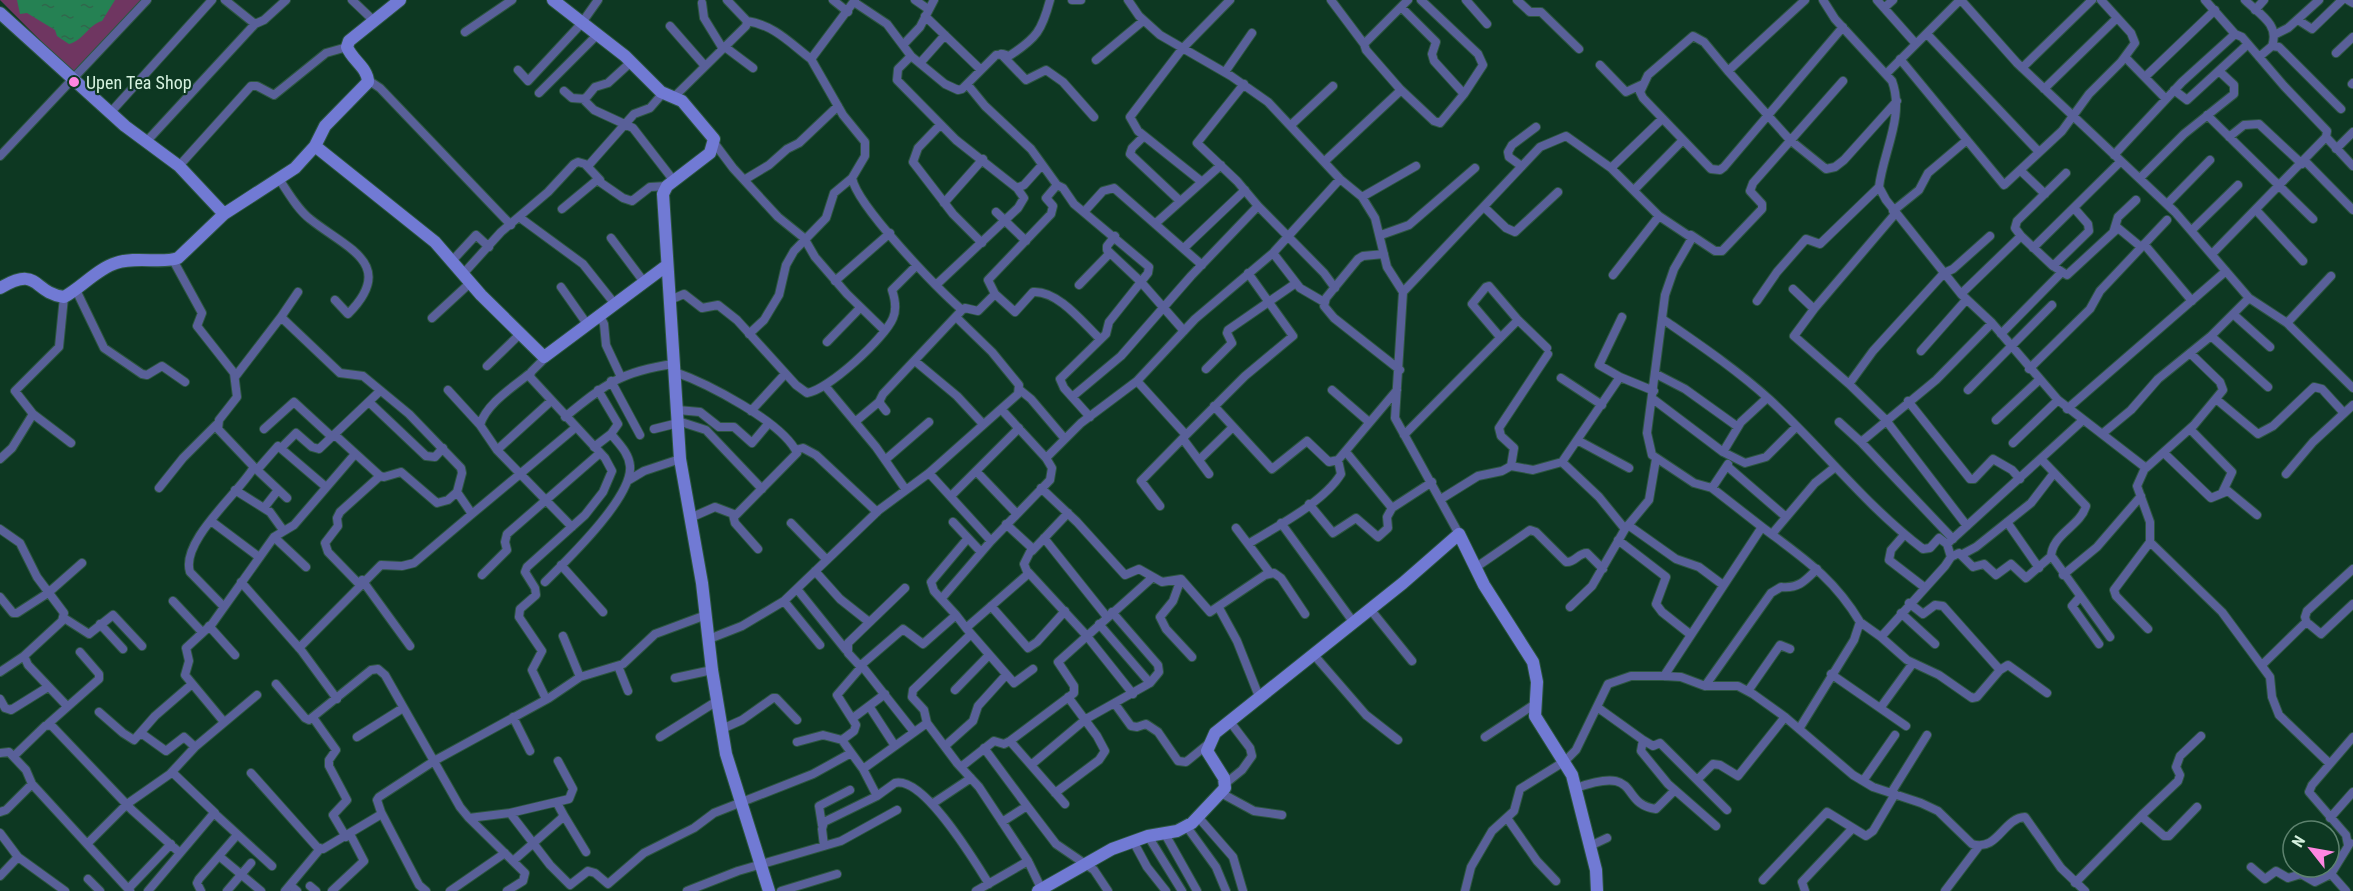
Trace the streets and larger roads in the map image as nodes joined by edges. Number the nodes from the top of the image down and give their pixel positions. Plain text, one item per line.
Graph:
1 (147, 0) edge
2 (212, 0) edge
3 (225, 0) edge
4 (286, 0) edge
5 (352, 0) edge
6 (400, 0) edge
7 (512, 0) edge
8 (553, 0) edge
9 (598, 0) edge
10 (727, 0) edge
11 (833, 0) edge
12 (915, 0) edge
13 (934, 0) edge
14 (1050, 0) edge
15 (1072, 0) edge
16 (1081, 0) edge
17 (1128, 0) edge
18 (1230, 0) edge
19 (1331, 0) edge
20 (1421, 0) edge
21 (1466, 0) edge
22 (1517, 0) edge
23 (1805, 0) edge
24 (1823, 0) edge
25 (1878, 0) edge
26 (1893, 0) edge
27 (1960, 0) edge
28 (2092, 0) edge
29 (2101, 0) edge
30 (2205, 0) edge
31 (2245, 0) edge
32 (2264, 0) edge
33 (2319, 0) edge
34 (702, 1) edge
35 (855, 1) edge
36 (2350, 1) edge
37 (1403, 3) edge
38 (1884, 8) junction
39 (2215, 10) junction
40 (2255, 10) junction
41 (848, 12) junction
42 (926, 13) junction
43 (2118, 18) junction
44 (2, 20) edge
45 (373, 20) junction
46 (2298, 20) junction
47 (747, 21) junction
48 (1143, 21) junction
49 (255, 24) junction
50 (581, 24) junction
51 (1487, 24) dead end
52 (670, 26) dead end
53 (1843, 27) junction
54 (465, 32) dead end
55 (1252, 33) dead end
56 (1927, 34) junction
57 (2235, 34) junction
58 (2276, 34) junction
59 (597, 35) junction
60 (945, 35) junction
61 (2353, 37) edge
62 (1364, 44) junction
63 (1916, 44) junction
64 (2248, 44) junction
65 (903, 45) junction
66 (2272, 46) junction
67 (347, 47) junction
68 (724, 48) junction
69 (1182, 49) junction
70 (1579, 49) dead end
71 (2336, 52) dead end
72 (1000, 53) junction
73 (911, 56) junction
74 (2125, 57) junction
75 (2259, 57) junction
76 (811, 59) junction
77 (1096, 60) dead end
78 (1900, 60) junction
79 (631, 62) junction
80 (921, 62) junction
81 (705, 66) junction
82 (1600, 66) dead end
83 (753, 68) dead end
84 (2022, 68) junction
85 (518, 70) dead end
86 (981, 70) junction
87 (1728, 71) junction
88 (2219, 71) junction
89 (1225, 72) junction
90 (1886, 74) junction
91 (2145, 77) junction
92 (73, 79) junction
93 (368, 80) junction
94 (1843, 81) dead end
95 (967, 84) junction
96 (1244, 84) junction
97 (1641, 85) junction
98 (1333, 86) dead end
99 (1400, 89) junction
100 (2044, 89) junction
101 (2174, 90) junction
102 (564, 91) dead end
103 (539, 93) dead end
104 (1464, 94) junction
105 (669, 95) junction
106 (583, 99) junction
107 (2166, 99) junction
108 (1898, 101) junction
109 (838, 106) junction
110 (2341, 109) dead end
111 (110, 113) junction
112 (1767, 114) junction
113 (2073, 115) junction
114 (2207, 116) junction
115 (1094, 117) dead end
116 (1662, 119) junction
117 (626, 124) junction
118 (940, 125) junction
119 (1291, 125) junction
120 (1536, 127) dead end
121 (2353, 132) edge
122 (1144, 136) junction
123 (2229, 137) junction
124 (2326, 138) junction
125 (1790, 140) junction
126 (1967, 140) junction
127 (1682, 141) junction
128 (146, 142) junction
129 (715, 144) junction
130 (315, 146) junction
131 (2336, 149) junction
132 (2039, 152) junction
133 (0, 156) edge
134 (2118, 158) junction
135 (983, 159) junction
136 (2210, 160) dead end
137 (1325, 161) junction
138 (2303, 163) junction
139 (1042, 165) junction
140 (1221, 165) junction
141 (1520, 165) junction
142 (179, 166) junction
143 (588, 166) junction
144 (1416, 166) dead end
145 (2353, 166) edge
146 (1475, 168) dead end
147 (1611, 168) junction
148 (2020, 170) junction
149 (2066, 173) dead end
150 (852, 178) junction
151 (2140, 178) junction
152 (279, 179) junction
153 (1340, 179) junction
154 (600, 180) junction
155 (744, 180) junction
156 (1202, 182) junction
157 (670, 183) junction
158 (1057, 185) junction
159 (2238, 185) dead end
160 (1879, 187) junction
161 (2279, 187) junction
162 (1017, 188) junction
163 (1635, 189) junction
164 (1245, 190) junction
165 (1558, 192) dead end
166 (2045, 194) junction
167 (1362, 197) junction
168 (2136, 200) dead end
169 (1180, 201) junction
170 (944, 203) junction
171 (2167, 204) junction
172 (1258, 207) junction
173 (1484, 207) junction
174 (2074, 208) junction
175 (562, 209) dead end
176 (2256, 210) junction
177 (2353, 210) edge
178 (996, 212) dead end
179 (1084, 212) junction
180 (1894, 212) junction
181 (224, 214) junction
182 (1659, 216) junction
183 (519, 217) junction
184 (2313, 219) dead end
185 (2167, 220) dead end
186 (1005, 221) junction
187 (1156, 223) junction
188 (511, 225) junction
189 (2114, 230) junction
190 (2192, 230) junction
191 (890, 233) junction
192 (1381, 235) junction
193 (1691, 235) junction
194 (1115, 236) junction
195 (1990, 236) dead end
196 (2021, 236) junction
197 (611, 237) dead end
198 (804, 238) junction
199 (1287, 238) junction
200 (1026, 241) junction
201 (982, 243) junction
202 (2143, 246) junction
203 (489, 247) junction
204 (1184, 248) junction
205 (2033, 248) junction
206 (1110, 253) junction
207 (1273, 253) junction
208 (2213, 253) junction
209 (1384, 254) junction
210 (173, 260) junction
211 (2303, 261) dead end
212 (451, 262) junction
213 (1202, 265) junction
214 (666, 266) junction
215 (916, 266) junction
216 (2053, 266) junction
217 (2226, 271) junction
218 (1248, 273) junction
219 (1944, 273) junction
220 (2061, 273) junction
221 (1613, 275) dead end
222 (2331, 276) dead end
223 (466, 279) junction
224 (835, 281) junction
225 (644, 282) junction
226 (1141, 282) junction
227 (1296, 283) junction
228 (936, 285) junction
229 (1079, 285) dead end
230 (561, 286) dead end
231 (0, 288) edge
232 (1335, 288) junction
233 (1793, 289) dead end
234 (76, 290) junction
235 (298, 292) dead end
236 (1403, 292) junction
237 (994, 294) junction
238 (64, 297) junction
239 (1964, 297) junction
240 (2249, 298) junction
241 (335, 300) dead end
242 (670, 300) junction
243 (1757, 301) dead end
244 (2193, 301) junction
245 (1324, 302) junction
246 (614, 303) junction
247 (1270, 303) junction
248 (2052, 305) dead end
249 (1162, 307) junction
250 (860, 308) junction
251 (1814, 309) junction
252 (599, 314) junction
253 (959, 314) junction
254 (2233, 314) junction
255 (281, 317) junction
256 (1622, 317) dead end
257 (432, 318) dead end
258 (1518, 320) junction
259 (1664, 320) junction
260 (1992, 323) junction
261 (2287, 323) junction
262 (587, 324) junction
263 (884, 330) junction
264 (1184, 331) junction
265 (520, 334) junction
266 (749, 334) junction
267 (2001, 334) junction
268 (2211, 336) junction
269 (1500, 337) junction
270 (1100, 339) junction
271 (827, 342) dead end
272 (2011, 346) junction
273 (2270, 347) dead end
274 (1921, 351) dead end
275 (2190, 353) junction
276 (545, 358) junction
277 (915, 361) junction
278 (487, 366) dead end
279 (674, 368) junction
280 (1206, 369) dead end
281 (2029, 369) junction
282 (1400, 370) junction
283 (530, 374) junction
284 (785, 374) junction
285 (1656, 374) junction
286 (235, 377) junction
287 (621, 377) junction
288 (1620, 377) junction
289 (1561, 378) dead end
290 (2039, 380) junction
291 (611, 381) junction
292 (1137, 381) junction
293 (185, 382) dead end
294 (1849, 384) junction
295 (826, 387) junction
296 (2268, 387) dead end
297 (2353, 388) edge
298 (1398, 389) junction
299 (448, 390) dead end
300 (598, 390) junction
301 (1020, 390) junction
302 (1332, 390) dead end
303 (1968, 390) dead end
304 (380, 392) junction
305 (1653, 395) junction
306 (1072, 397) junction
307 (1767, 398) junction
308 (2216, 399) junction
309 (880, 400) junction
310 (2058, 400) junction
311 (551, 401) junction
312 (1908, 401) junction
313 (369, 402) junction
314 (1602, 405) junction
315 (2353, 405) edge
316 (1214, 406) junction
317 (1001, 409) junction
318 (2067, 409) junction
319 (751, 411) junction
320 (886, 411) dead end
321 (2343, 412) junction
322 (33, 414) junction
323 (565, 417) junction
324 (1090, 417) junction
325 (678, 418) junction
326 (1885, 419) junction
327 (1996, 420) dead end
328 (2082, 421) junction
329 (855, 422) junction
330 (929, 422) dead end
331 (1369, 422) junction
332 (1839, 422) dead end
333 (216, 424) junction
334 (768, 424) junction
335 (983, 424) junction
336 (480, 425) junction
337 (1233, 427) junction
338 (1738, 427) junction
339 (1796, 427) junction
340 (575, 428) junction
341 (1019, 428) junction
342 (264, 429) dead end
343 (654, 429) dead end
344 (2190, 429) junction
345 (611, 434) junction
346 (2102, 434) junction
347 (639, 435) dead end
348 (1404, 435) junction
349 (333, 436) junction
350 (1185, 437) junction
351 (1065, 439) junction
352 (1579, 441) junction
353 (1861, 442) junction
354 (71, 443) dead end
355 (2013, 443) dead end
356 (281, 448) junction
357 (443, 448) junction
358 (497, 450) junction
359 (597, 450) junction
360 (796, 450) junction
361 (1346, 452) junction
362 (1723, 452) junction
363 (2163, 453) junction
364 (355, 454) junction
365 (1046, 458) junction
366 (1732, 458) junction
367 (0, 459) edge
368 (680, 459) junction
369 (1656, 459) junction
370 (2041, 459) junction
371 (885, 460) junction
372 (1199, 460) junction
373 (1338, 460) junction
374 (1562, 462) junction
375 (1511, 466) junction
376 (1727, 466) junction
377 (255, 468) junction
378 (1629, 468) dead end
379 (1834, 468) junction
380 (2145, 468) junction
381 (976, 471) junction
382 (2054, 472) junction
383 (929, 473) junction
384 (1209, 474) dead end
385 (2286, 474) dead end
386 (520, 475) junction
387 (380, 476) junction
388 (2020, 478) junction
389 (629, 480) junction
390 (1432, 482) junction
391 (326, 487) junction
392 (159, 488) dead end
393 (1041, 488) junction
394 (1712, 488) junction
395 (762, 489) junction
396 (235, 490) junction
397 (278, 490) junction
398 (906, 490) junction
399 (2223, 491) junction
400 (457, 492) junction
401 (951, 496) junction
402 (2141, 496) junction
403 (287, 498) dead end
404 (1441, 499) junction
405 (546, 500) junction
406 (1309, 504) junction
407 (1160, 506) dead end
408 (264, 508) junction
409 (1390, 511) junction
410 (877, 512) junction
411 (1016, 513) junction
412 (1068, 513) junction
413 (472, 514) junction
414 (733, 514) junction
415 (2257, 515) dead end
416 (1786, 517) junction
417 (690, 518) junction
418 (1380, 520) dead end
419 (211, 521) junction
420 (953, 522) dead end
421 (2007, 522) junction
422 (791, 523) dead end
423 (1281, 523) junction
424 (1006, 524) junction
425 (1966, 526) junction
426 (572, 527) junction
427 (1626, 527) junction
428 (1762, 527) junction
429 (1236, 528) dead end
430 (0, 530) edge
431 (283, 530) junction
432 (1459, 534) junction
433 (1772, 534) junction
434 (1904, 535) junction
435 (274, 537) junction
436 (968, 538) junction
437 (1044, 538) junction
438 (1618, 540) junction
439 (991, 541) junction
440 (1950, 542) junction
441 (2150, 542) junction
442 (1248, 544) junction
443 (758, 549) dead end
444 (1032, 551) junction
445 (981, 552) junction
446 (1961, 555) junction
447 (259, 557) junction
448 (1951, 557) junction
449 (2051, 558) junction
450 (826, 560) junction
451 (82, 563) dead end
452 (561, 565) junction
453 (306, 567) dead end
454 (1475, 568) junction
455 (2039, 568) junction
456 (1603, 569) junction
457 (1818, 569) junction
458 (2353, 569) edge
459 (814, 571) junction
460 (1028, 572) junction
461 (1270, 573) junction
462 (482, 575) dead end
463 (2063, 575) junction
464 (1153, 577) junction
465 (1180, 579) junction
466 (241, 582) junction
467 (361, 582) junction
468 (545, 582) dead end
469 (1723, 585) junction
470 (1924, 587) junction
471 (905, 588) dead end
472 (797, 589) junction
473 (48, 594) junction
474 (0, 597) edge
475 (942, 598) junction
476 (2079, 598) junction
477 (173, 601) dead end
478 (784, 601) junction
479 (1909, 603) junction
480 (2353, 604) edge
481 (991, 606) junction
482 (224, 607) junction
483 (1570, 607) dead end
484 (1219, 608) junction
485 (1370, 609) junction
486 (1065, 611) junction
487 (603, 612) dead end
488 (1901, 613) junction
489 (1110, 614) junction
490 (1305, 614) dead end
491 (706, 615) junction
492 (956, 615) junction
493 (64, 618) junction
494 (869, 622) junction
495 (1354, 622) junction
496 (1860, 622) junction
497 (100, 624) junction
498 (1099, 624) junction
499 (2307, 624) junction
500 (206, 629) junction
501 (2148, 629) dead end
502 (968, 631) junction
503 (1086, 635) junction
504 (1691, 635) junction
505 (563, 636) dead end
506 (1881, 637) junction
507 (2110, 637) dead end
508 (709, 639) junction
509 (1935, 644) dead end
510 (2099, 644) dead end
511 (820, 645) dead end
512 (142, 646) dead end
513 (410, 646) dead end
514 (299, 648) junction
515 (123, 649) dead end
516 (1790, 649) dead end
517 (846, 650) junction
518 (80, 652) dead end
519 (235, 655) dead end
520 (989, 655) junction
521 (1314, 655) junction
522 (24, 656) junction
523 (1192, 657) dead end
524 (1412, 661) dead end
525 (1912, 663) junction
526 (2262, 665) junction
527 (618, 666) junction
528 (862, 666) junction
529 (1033, 669) dead end
530 (712, 670) junction
531 (2000, 670) junction
532 (0, 672) edge
533 (1831, 674) junction
534 (1006, 675) junction
535 (1664, 676) junction
536 (580, 677) junction
537 (675, 678) dead end
538 (1150, 683) junction
539 (192, 684) junction
540 (276, 684) dead end
541 (1705, 686) junction
542 (48, 687) junction
543 (955, 690) dead end
544 (1748, 691) junction
545 (628, 692) dead end
546 (2047, 693) dead end
547 (885, 694) junction
548 (1133, 694) junction
549 (257, 695) dead end
550 (1068, 697) junction
551 (0, 699) edge
552 (337, 699) junction
553 (546, 699) junction
554 (1260, 699) junction
555 (717, 701) junction
556 (1115, 704) junction
557 (1535, 704) junction
558 (66, 706) junction
559 (869, 706) junction
560 (1597, 707) junction
561 (1881, 707) junction
562 (403, 708) junction
563 (99, 712) dead end
564 (513, 717) junction
565 (1785, 717) junction
566 (853, 718) junction
567 (314, 719) junction
568 (1086, 719) junction
569 (797, 720) dead end
570 (224, 722) junction
571 (927, 723) junction
572 (1232, 723) junction
573 (48, 724) junction
574 (1906, 726) dead end
575 (722, 729) junction
576 (1799, 729) junction
577 (914, 732) junction
578 (141, 733) junction
579 (1895, 735) dead end
580 (1928, 735) dead end
581 (660, 736) dead end
582 (2201, 736) dead end
583 (357, 737) dead end
584 (1485, 737) dead end
585 (2353, 737) edge
586 (842, 740) junction
587 (1398, 740) dead end
588 (1643, 740) junction
589 (0, 741) edge
590 (1010, 741) junction
591 (797, 742) dead end
592 (1208, 743) junction
593 (895, 746) junction
594 (945, 746) junction
595 (195, 747) junction
596 (984, 748) junction
597 (530, 751) dead end
598 (7, 753) edge
599 (851, 753) junction
600 (558, 760) dead end
601 (434, 761) junction
602 (1565, 761) junction
603 (2330, 764) junction
604 (1031, 765) junction
605 (961, 767) junction
606 (863, 769) junction
607 (172, 772) junction
608 (251, 773) dead end
609 (971, 777) junction
610 (1697, 780) junction
611 (1863, 781) junction
612 (32, 784) junction
613 (1223, 788) junction
614 (1576, 789) junction
615 (850, 790) dead end
616 (1675, 790) junction
617 (2353, 792) edge
618 (1055, 793) junction
619 (1893, 794) junction
620 (877, 796) junction
621 (741, 802) junction
622 (557, 803) junction
623 (127, 804) junction
624 (932, 804) junction
625 (1065, 804) dead end
626 (1028, 806) junction
627 (2197, 807) dead end
628 (897, 810) dead end
629 (1727, 810) dead end
630 (0, 812) edge
631 (381, 812) junction
632 (214, 813) junction
633 (510, 813) junction
634 (563, 814) junction
635 (1282, 815) dead end
636 (2142, 816) junction
637 (469, 818) junction
638 (1199, 818) junction
639 (1507, 818) junction
640 (2330, 818) junction
641 (1002, 822) junction
642 (822, 825) junction
643 (1716, 826) dead end
644 (1187, 827) junction
645 (1852, 829) junction
646 (0, 833) edge
647 (1165, 834) junction
648 (237, 835) junction
649 (348, 835) junction
650 (1148, 836) junction
651 (1607, 838) dead end
652 (1133, 841) junction
653 (2350, 842) edge
654 (88, 843) junction
655 (171, 844) junction
656 (534, 845) junction
657 (824, 846) junction
658 (1590, 846) junction
659 (1979, 846) junction
660 (320, 849) junction
661 (586, 852) dead end
662 (180, 853) junction
663 (505, 854) junction
664 (219, 855) junction
665 (18, 857) junction
666 (2341, 857) edge
667 (513, 861) junction
668 (1028, 861) junction
669 (251, 863) dead end
670 (1085, 864) junction
671 (760, 865) junction
672 (272, 866) dead end
673 (2251, 867) dead end
674 (241, 874) junction
675 (837, 874) dead end
676 (2281, 874) edge
677 (0, 876) edge
678 (88, 879) dead end
679 (2335, 879) edge
680 (1763, 880) dead end
681 (1556, 881) dead end
682 (2075, 883) junction
683 (989, 884) junction
684 (1196, 887) edge
685 (519, 888) edge
686 (566, 888) edge
687 (290, 889) edge
688 (130, 890) edge
689 (1039, 890) edge
690 (1599, 890) edge
691 (65, 891) edge
692 (100, 891) edge
693 (148, 891) edge
694 (201, 891) edge
695 (226, 891) edge
696 (261, 891) edge
697 (332, 891) edge
698 (426, 891) edge
699 (450, 891) edge
700 (507, 891) edge
701 (687, 891) edge
702 (769, 891) edge
703 (781, 891) edge
704 (976, 891) edge
705 (1108, 891) edge
706 (1166, 891) edge
707 (1182, 891) edge
708 (1226, 891) edge
709 (1243, 891) edge
710 (1465, 891) edge
711 (1805, 891) edge
712 (1945, 891) edge
713 (2085, 891) edge
714 (2346, 891) edge

1 - 92 street
2 - 111 street
3 - 49 street
4 - 49 street
5 - 45 street
6 - 45 street
7 - 54 street
8 - 50 street
9 - 50 street
10 - 47 street
11 - 41 street
12 - 42 street
13 - 42 street
14 - 72 street
15 - 16 street
17 - 48 street
18 - 69 street
19 - 62 street
20 - 104 street
21 - 51 street
22 - 70 street
23 - 87 street
24 - 53 street
25 - 38 street
26 - 38 street
27 - 56 street
27 - 84 street
28 - 84 street
29 - 43 street
30 - 39 street
31 - 40 street
32 - 40 street
33 - 46 street
34 - 68 street
35 - 41 street
35 - 65 street
36 - 46 street
37 - 62 street
37 - 104 street
38 - 63 street
39 - 57 street
39 - 91 street
40 - 58 street
41 - 76 street
42 - 60 street
42 - 65 street
43 - 74 street
43 - 100 street
44 - 92 street
45 - 67 street
46 - 58 street
47 - 68 street
47 - 76 street
48 - 69 street
48 - 77 street
49 - 128 street
50 - 59 street
50 - 85 street
52 - 81 street
53 - 90 street
53 - 112 street
55 - 89 street
56 - 63 street
56 - 132 street
57 - 64 street
57 - 101 street
58 - 66 street
59 - 79 street
59 - 103 street
60 - 80 street
60 - 86 street
61 - 71 street
62 - 99 street
63 - 78 street
64 - 75 street
64 - 88 street
65 - 73 street
66 - 75 street
66 - 110 street
67 - 93 street
67 - 142 street
68 - 81 street
68 - 83 street
69 - 89 street
69 - 122 street
72 - 86 street
72 - 115 street
73 - 80 street
73 - 118 street
74 - 91 street
74 - 113 street
75 - 124 street
76 - 109 street
78 - 90 street
78 - 126 street
79 - 105 street
79 - 106 street
80 - 95 street
81 - 105 street
82 - 97 street
84 - 100 street
86 - 95 street
87 - 97 street
87 - 112 street
88 - 101 street
88 - 114 street
89 - 96 street
90 - 108 street
91 - 107 street
92 - 111 street
92 - 133 street
93 - 130 street
93 - 188 street
94 - 125 street
95 - 139 street
96 - 119 street
96 - 140 street
97 - 116 street
98 - 119 street
99 - 104 street
99 - 137 street
100 - 113 street
101 - 107 street
102 - 106 street
105 - 117 street
105 - 129 street
106 - 117 street
107 - 134 street
108 - 125 street
108 - 160 street
109 - 150 street
109 - 155 street
111 - 128 street
112 - 125 street
112 - 127 street
113 - 132 street
113 - 134 street
114 - 123 street
114 - 151 street
116 - 127 street
116 - 147 street
117 - 143 street
117 - 157 street
118 - 135 street
118 - 170 street
119 - 137 street
120 - 141 street
121 - 131 street
122 - 156 street
122 - 169 street
123 - 138 street
123 - 161 street
124 - 131 street
124 - 138 street
125 - 193 street
126 - 148 street
126 - 180 street
127 - 163 street
128 - 142 street
129 - 155 street
129 - 157 street
130 - 152 street
130 - 212 street
131 - 145 street
132 - 148 street
134 - 151 street
134 - 174 street
135 - 162 street
135 - 170 street
136 - 171 street
137 - 153 street
138 - 161 street
138 - 177 street
139 - 158 street
139 - 162 street
140 - 156 street
140 - 164 street
141 - 147 street
141 - 173 street
142 - 181 street
143 - 154 street
143 - 183 street
144 - 167 street
146 - 192 street
147 - 163 street
148 - 166 street
149 - 166 street
150 - 191 street
150 - 198 street
151 - 171 street
152 - 181 street
152 - 241 street
153 - 167 street
153 - 199 street
154 - 157 street
154 - 175 street
155 - 198 street
156 - 169 street
157 - 214 street
158 - 179 street
158 - 200 street
159 - 190 street
160 - 180 street
160 - 243 street
161 - 176 street
161 - 184 street
162 - 186 street
163 - 182 street
164 - 172 street
164 - 204 street
165 - 173 street
166 - 196 street
167 - 192 street
168 - 189 street
169 - 187 street
170 - 201 street
171 - 190 street
172 - 199 street
172 - 213 street
173 - 236 street
174 - 205 street
174 - 216 street
176 - 208 street
176 - 211 street
178 - 186 street
179 - 187 street
179 - 194 street
180 - 219 street
180 - 251 street
181 - 210 street
182 - 193 street
182 - 221 street
183 - 188 street
183 - 246 street
185 - 202 street
186 - 200 street
186 - 201 street
187 - 204 street
188 - 203 street
189 - 202 street
189 - 220 street
190 - 208 street
191 - 215 street
191 - 224 street
192 - 209 street
193 - 259 street
194 - 206 street
194 - 226 street
195 - 219 street
196 - 205 street
196 - 239 street
197 - 225 street
198 - 224 street
198 - 266 street
199 - 207 street
199 - 232 street
200 - 237 street
201 - 228 street
202 - 244 street
202 - 281 street
203 - 212 street
203 - 223 street
204 - 213 street
205 - 216 street
206 - 226 street
206 - 229 street
207 - 218 street
207 - 227 street
208 - 217 street
209 - 232 street
209 - 236 street
210 - 234 street
210 - 286 street
212 - 223 street
213 - 249 street
214 - 225 street
214 - 242 street
215 - 228 street
215 - 263 street
216 - 220 street
217 - 240 street
217 - 244 street
218 - 247 street
218 - 264 street
219 - 239 street
219 - 294 street
220 - 267 street
222 - 261 street
223 - 257 street
223 - 265 street
224 - 250 street
225 - 246 street
226 - 249 street
226 - 270 street
227 - 245 street
227 - 247 street
228 - 253 street
230 - 262 street
231 - 238 street
232 - 245 street
233 - 251 street
234 - 238 street
234 - 293 street
235 - 255 street
236 - 282 street
237 - 253 street
237 - 270 street
238 - 322 street
239 - 260 street
239 - 274 street
240 - 254 street
240 - 261 street
242 - 266 street
242 - 279 street
244 - 318 street
245 - 282 street
246 - 252 street
247 - 280 street
247 - 316 street
248 - 272 street
249 - 264 street
249 - 306 street
250 - 263 street
250 - 271 street
251 - 294 street
252 - 262 street
252 - 287 street
253 - 277 street
253 - 301 street
254 - 268 street
254 - 273 street
255 - 286 street
255 - 304 street
256 - 288 street
258 - 269 street
258 - 269 street
258 - 375 street
259 - 285 street
259 - 307 street
260 - 267 street
260 - 312 street
261 - 297 street
262 - 276 street
263 - 295 street
264 - 292 street
265 - 276 street
265 - 278 street
266 - 284 street
267 - 272 street
268 - 275 street
268 - 296 street
269 - 348 street
270 - 306 street
272 - 281 street
272 - 303 street
275 - 308 street
275 - 346 street
276 - 283 street
277 - 309 street
277 - 335 street
279 - 287 street
279 - 319 street
279 - 325 street
281 - 290 street
282 - 298 street
283 - 311 street
283 - 336 street
284 - 295 street
284 - 319 street
285 - 305 street
285 - 338 street
286 - 333 street
287 - 291 street
288 - 305 street
288 - 314 street
289 - 314 street
290 - 310 street
290 - 327 street
291 - 300 street
291 - 347 street
292 - 324 street
292 - 350 street
294 - 326 street
295 - 329 street
298 - 331 street
298 - 348 street
299 - 336 street
300 - 323 street
300 - 345 street
301 - 317 street
301 - 351 street
302 - 331 street
304 - 313 street
304 - 357 street
305 - 362 street
305 - 369 street
306 - 324 street
307 - 338 street
307 - 339 street
308 - 321 street
308 - 344 street
309 - 320 street
309 - 329 street
310 - 318 street
310 - 355 street
311 - 323 street
311 - 358 street
312 - 326 street
312 - 388 street
313 - 349 street
313 - 357 street
314 - 352 street
315 - 321 street
316 - 337 street
316 - 350 street
317 - 335 street
317 - 341 street
318 - 328 street
319 - 334 street
321 - 385 street
322 - 354 street
322 - 367 street
323 - 340 street
324 - 351 street
325 - 334 street
325 - 343 street
325 - 368 street
325 - 395 street
326 - 353 street
326 - 425 street
328 - 346 street
328 - 370 street
329 - 371 street
330 - 371 street
331 - 361 street
332 - 353 street
333 - 377 street
333 - 392 street
334 - 360 street
335 - 383 street
336 - 358 street
337 - 372 street
337 - 373 street
338 - 362 street
339 - 366 street
339 - 379 street
340 - 359 street
340 - 386 street
341 - 365 street
341 - 381 street
342 - 349 street
344 - 363 street
344 - 399 street
345 - 359 street
345 - 389 street
346 - 380 street
348 - 390 street
349 - 356 street
349 - 364 street
350 - 372 street
350 - 407 street
351 - 365 street
352 - 374 street
352 - 378 street
353 - 440 street
356 - 377 street
356 - 391 street
357 - 400 street
358 - 386 street
359 - 405 street
359 - 426 street
360 - 395 street
360 - 410 street
361 - 373 street
361 - 409 street
362 - 366 street
363 - 380 street
363 - 399 street
364 - 387 street
364 - 391 street
365 - 393 street
366 - 376 street
368 - 389 street
368 - 417 street
369 - 394 street
369 - 427 street
370 - 382 street
370 - 388 street
371 - 398 street
372 - 384 street
373 - 406 street
374 - 375 street
374 - 427 street
375 - 404 street
376 - 394 street
376 - 416 street
377 - 396 street
377 - 397 street
379 - 416 street
379 - 434 street
380 - 402 street
381 - 401 street
381 - 411 street
382 - 421 street
382 - 449 street
383 - 398 street
383 - 401 street
386 - 405 street
386 - 413 street
387 - 400 street
387 - 467 street
388 - 425 street
389 - 452 street
390 - 404 street
390 - 409 street
391 - 431 street
393 - 411 street
393 - 412 street
394 - 428 street
395 - 414 street
396 - 408 street
396 - 419 street
397 - 403 street
397 - 408 street
398 - 410 street
399 - 415 street
400 - 413 street
401 - 439 street
402 - 441 street
402 - 463 street
404 - 432 street
405 - 426 street
405 - 462 street
406 - 409 street
406 - 423 street
408 - 431 street
409 - 418 street
410 - 450 street
411 - 424 street
412 - 437 street
412 - 464 street
413 - 467 street
414 - 417 street
414 - 443 street
416 - 433 street
417 - 491 street
419 - 447 street
419 - 482 street
420 - 436 street
421 - 446 street
421 - 455 street
422 - 450 street
423 - 442 street
423 - 495 street
424 - 439 street
424 - 444 street
425 - 440 street
426 - 553 street
427 - 438 street
427 - 469 street
428 - 433 street
428 - 469 street
429 - 442 street
430 - 473 street
431 - 435 street
432 - 454 street
432 - 485 street
433 - 457 street
434 - 440 street
434 - 470 street
435 - 447 street
435 - 453 street
436 - 445 street
436 - 475 street
437 - 444 street
437 - 489 street
438 - 456 street
438 - 504 street
439 - 445 street
440 - 448 street
441 - 501 street
441 - 526 street
442 - 461 street
444 - 460 street
445 - 475 street
446 - 448 street
446 - 455 street
447 - 466 street
448 - 470 street
449 - 455 street
449 - 463 street
450 - 459 street
451 - 473 street
452 - 468 street
452 - 487 street
454 - 456 street
454 - 557 street
456 - 483 street
457 - 496 street
457 - 541 street
458 - 499 street
459 - 472 street
459 - 494 street
460 - 481 street
460 - 486 street
461 - 484 street
461 - 490 street
463 - 476 street
464 - 465 street
464 - 489 street
465 - 484 street
465 - 523 street
466 - 482 street
466 - 514 street
467 - 513 street
467 - 514 street
469 - 504 street
470 - 479 street
471 - 494 street
472 - 478 street
472 - 517 street
473 - 474 street
473 - 493 street
475 - 492 street
476 - 507 street
476 - 510 street
477 - 500 street
478 - 508 street
478 - 511 street
479 - 488 street
479 - 531 street
480 - 499 street
481 - 486 street
481 - 502 street
482 - 500 street
484 - 554 street
485 - 495 street
485 - 524 street
486 - 503 street
488 - 506 street
488 - 509 street
489 - 498 street
489 - 538 street
491 - 508 street
491 - 527 street
492 - 502 street
492 - 528 street
493 - 497 street
493 - 522 street
494 - 517 street
495 - 521 street
496 - 506 street
496 - 533 street
497 - 512 street
497 - 515 street
498 - 503 street
498 - 538 street
499 - 526 street
500 - 519 street
500 - 539 street
502 - 520 street
502 - 571 street
503 - 548 street
503 - 550 street
504 - 535 street
505 - 536 street
506 - 525 street
508 - 530 street
514 - 552 street
516 - 544 street
517 - 528 street
518 - 558 street
520 - 534 street
520 - 543 street
521 - 554 street
521 - 587 street
522 - 532 street
522 - 542 street
525 - 531 street
525 - 561 street
526 - 603 street
527 - 536 street
527 - 545 street
528 - 547 street
528 - 566 street
529 - 534 street
530 - 537 street
530 - 555 street
531 - 546 street
533 - 561 street
533 - 576 street
534 - 594 street
535 - 541 street
535 - 560 street
536 - 553 street
538 - 548 street
539 - 570 street
539 - 578 street
540 - 567 street
541 - 544 street
542 - 551 street
542 - 558 street
544 - 565 street
547 - 559 street
547 - 577 street
548 - 556 street
549 - 570 street
550 - 568 street
550 - 590 street
552 - 562 street
552 - 567 street
553 - 564 street
554 - 572 street
555 - 575 street
555 - 581 street
556 - 568 street
556 - 592 street
557 - 584 street
557 - 602 street
558 - 573 street
559 - 566 street
559 - 593 street
560 - 588 street
560 - 602 street
561 - 574 street
562 - 583 street
562 - 601 street
563 - 578 street
564 - 597 street
564 - 601 street
565 - 576 street
565 - 610 street
566 - 586 street
567 - 649 street
568 - 604 street
568 - 618 street
569 - 575 street
570 - 595 street
571 - 577 street
571 - 594 street
572 - 592 street
572 - 613 street
573 - 598 street
573 - 623 street
575 - 621 street
576 - 611 street
577 - 593 street
578 - 595 street
579 - 611 street
580 - 619 street
582 - 636 street
585 - 603 street
586 - 591 street
586 - 599 street
588 - 610 street
588 - 616 street
589 - 598 street
590 - 596 street
590 - 604 street
592 - 613 street
593 - 606 street
594 - 605 street
595 - 607 street
596 - 605 street
596 - 626 street
598 - 612 street
599 - 606 street
599 - 621 street
600 - 622 street
601 - 631 street
601 - 637 street
602 - 614 street
602 - 639 street
603 - 640 street
604 - 618 street
605 - 609 street
606 - 620 street
607 - 623 street
607 - 632 street
608 - 660 street
609 - 624 street
609 - 641 street
610 - 629 street
611 - 619 street
612 - 630 street
612 - 654 street
613 - 635 street
613 - 638 street
614 - 616 street
614 - 658 street
615 - 642 street
616 - 643 street
617 - 640 street
618 - 625 street
619 - 645 street
619 - 659 street
620 - 624 street
620 - 642 street
621 - 671 street
621 - 686 street
622 - 633 street
622 - 634 street
623 - 654 street
623 - 655 street
624 - 683 street
626 - 641 street
626 - 670 street
627 - 636 street
628 - 657 street
631 - 649 street
631 - 698 street
632 - 648 street
632 - 662 street
633 - 637 street
633 - 656 street
634 - 656 street
634 - 661 street
636 - 682 street
637 - 663 street
638 - 644 street
638 - 709 street
639 - 681 street
639 - 710 street
640 - 653 street
641 - 668 street
642 - 657 street
644 - 647 street
644 - 708 street
645 - 680 street
645 - 711 street
646 - 665 street
647 - 650 street
647 - 684 street
648 - 664 street
648 - 672 street
649 - 660 street
649 - 697 street
650 - 652 street
650 - 707 street
651 - 658 street
652 - 670 street
652 - 706 street
653 - 666 street
654 - 688 street
655 - 662 street
655 - 688 street
656 - 667 street
656 - 686 street
657 - 671 street
658 - 690 street
659 - 682 street
659 - 712 street
660 - 687 street
662 - 693 street
663 - 667 street
663 - 699 street
664 - 674 street
664 - 694 street
665 - 677 street
665 - 691 street
667 - 685 street
668 - 683 street
668 - 689 street
669 - 674 street
670 - 689 street
670 - 705 street
671 - 701 street
671 - 702 street
673 - 676 street
674 - 695 street
674 - 696 street
675 - 703 street
678 - 692 street
679 - 714 street
682 - 713 street
683 - 704 street
684 - 707 street
685 - 700 street

